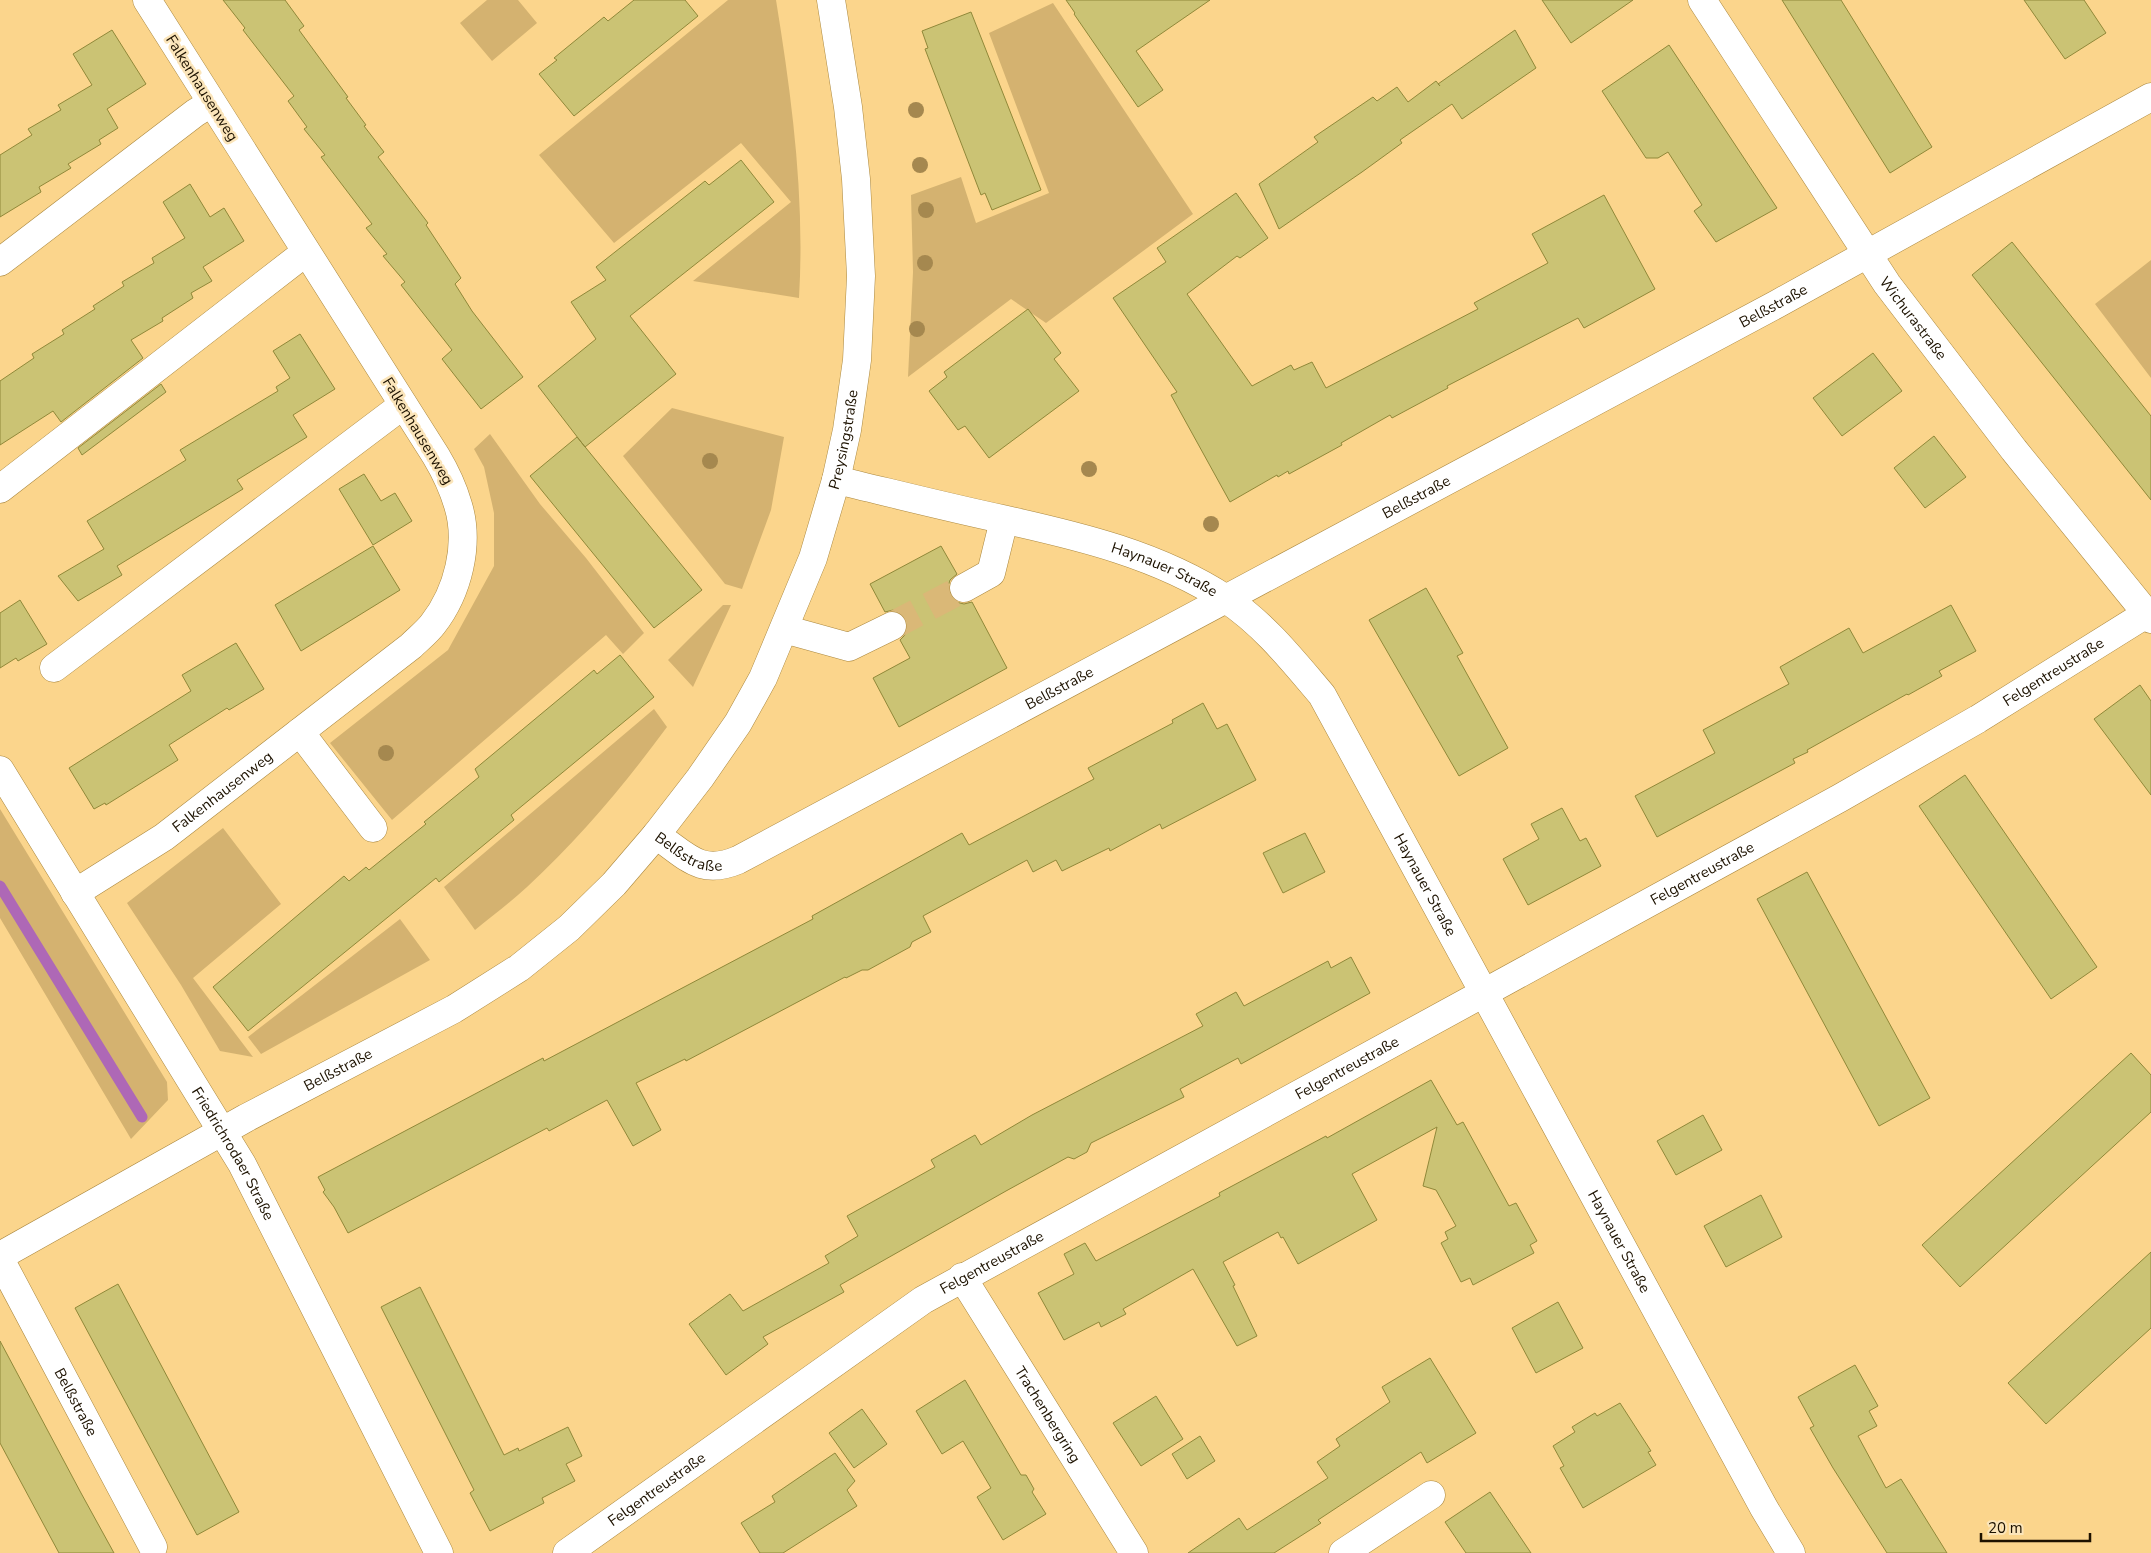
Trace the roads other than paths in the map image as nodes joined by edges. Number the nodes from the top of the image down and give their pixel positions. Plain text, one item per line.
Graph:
1 (148, 0) edge
2 (831, 0) edge
3 (1702, 0) edge
4 (2151, 97) edge
5 (211, 103) junction
6 (306, 252) junction
7 (1866, 255) junction
8 (0, 262) edge
9 (403, 405) junction
10 (836, 480) junction
11 (0, 489) edge
12 (1004, 520) junction
13 (964, 588) tunnel mouth
14 (1226, 599) junction
15 (2149, 617) edge
16 (892, 626) tunnel mouth
17 (784, 629) junction
18 (54, 668) dead end
19 (300, 732) junction
20 (0, 770) edge
21 (373, 828) dead end
22 (656, 835) junction
23 (75, 893) junction
24 (1484, 992) junction
25 (222, 1131) junction
26 (0, 1258) edge
27 (962, 1277) junction
28 (1430, 1495) dead end
29 (153, 1547) dead end
30 (439, 1553) edge
31 (567, 1553) edge
32 (1134, 1553) edge
33 (1342, 1553) edge
34 (1791, 1553) edge

1 - 5 street, Falkenhausenweg
2 - 10 street, Preysingstraße
3 - 7 street, Wichurastraße
4 - 7 street, Belßstraße
5 - 6 street, Falkenhausenweg
5 - 8 street
6 - 9 street, Falkenhausenweg
6 - 11 street
7 - 14 street, Belßstraße
7 - 15 street, Wichurastraße
9 - 18 street
9 - 19 street, Falkenhausenweg
10 - 12 street, Haynauer Straße
10 - 17 street, Preysingstraße
12 - 13 street
12 - 14 street, Haynauer Straße
14 - 22 street, Belßstraße
14 - 24 street, Haynauer Straße
15 - 24 street, Felgentreustraße
16 - 17 street
17 - 22 street, Preysingstraße
19 - 21 street
19 - 23 street, Falkenhausenweg
20 - 23 street, Friedrichrodaer Straße
22 - 25 street, Belßstraße
23 - 25 street, Friedrichrodaer Straße
24 - 27 street, Felgentreustraße
24 - 34 street, Haynauer Straße
25 - 26 street, Belßstraße
25 - 30 street, Friedrichrodaer Straße
26 - 29 street, Belßstraße
27 - 31 street, Felgentreustraße
27 - 32 street, Trachenbergring
28 - 33 street

